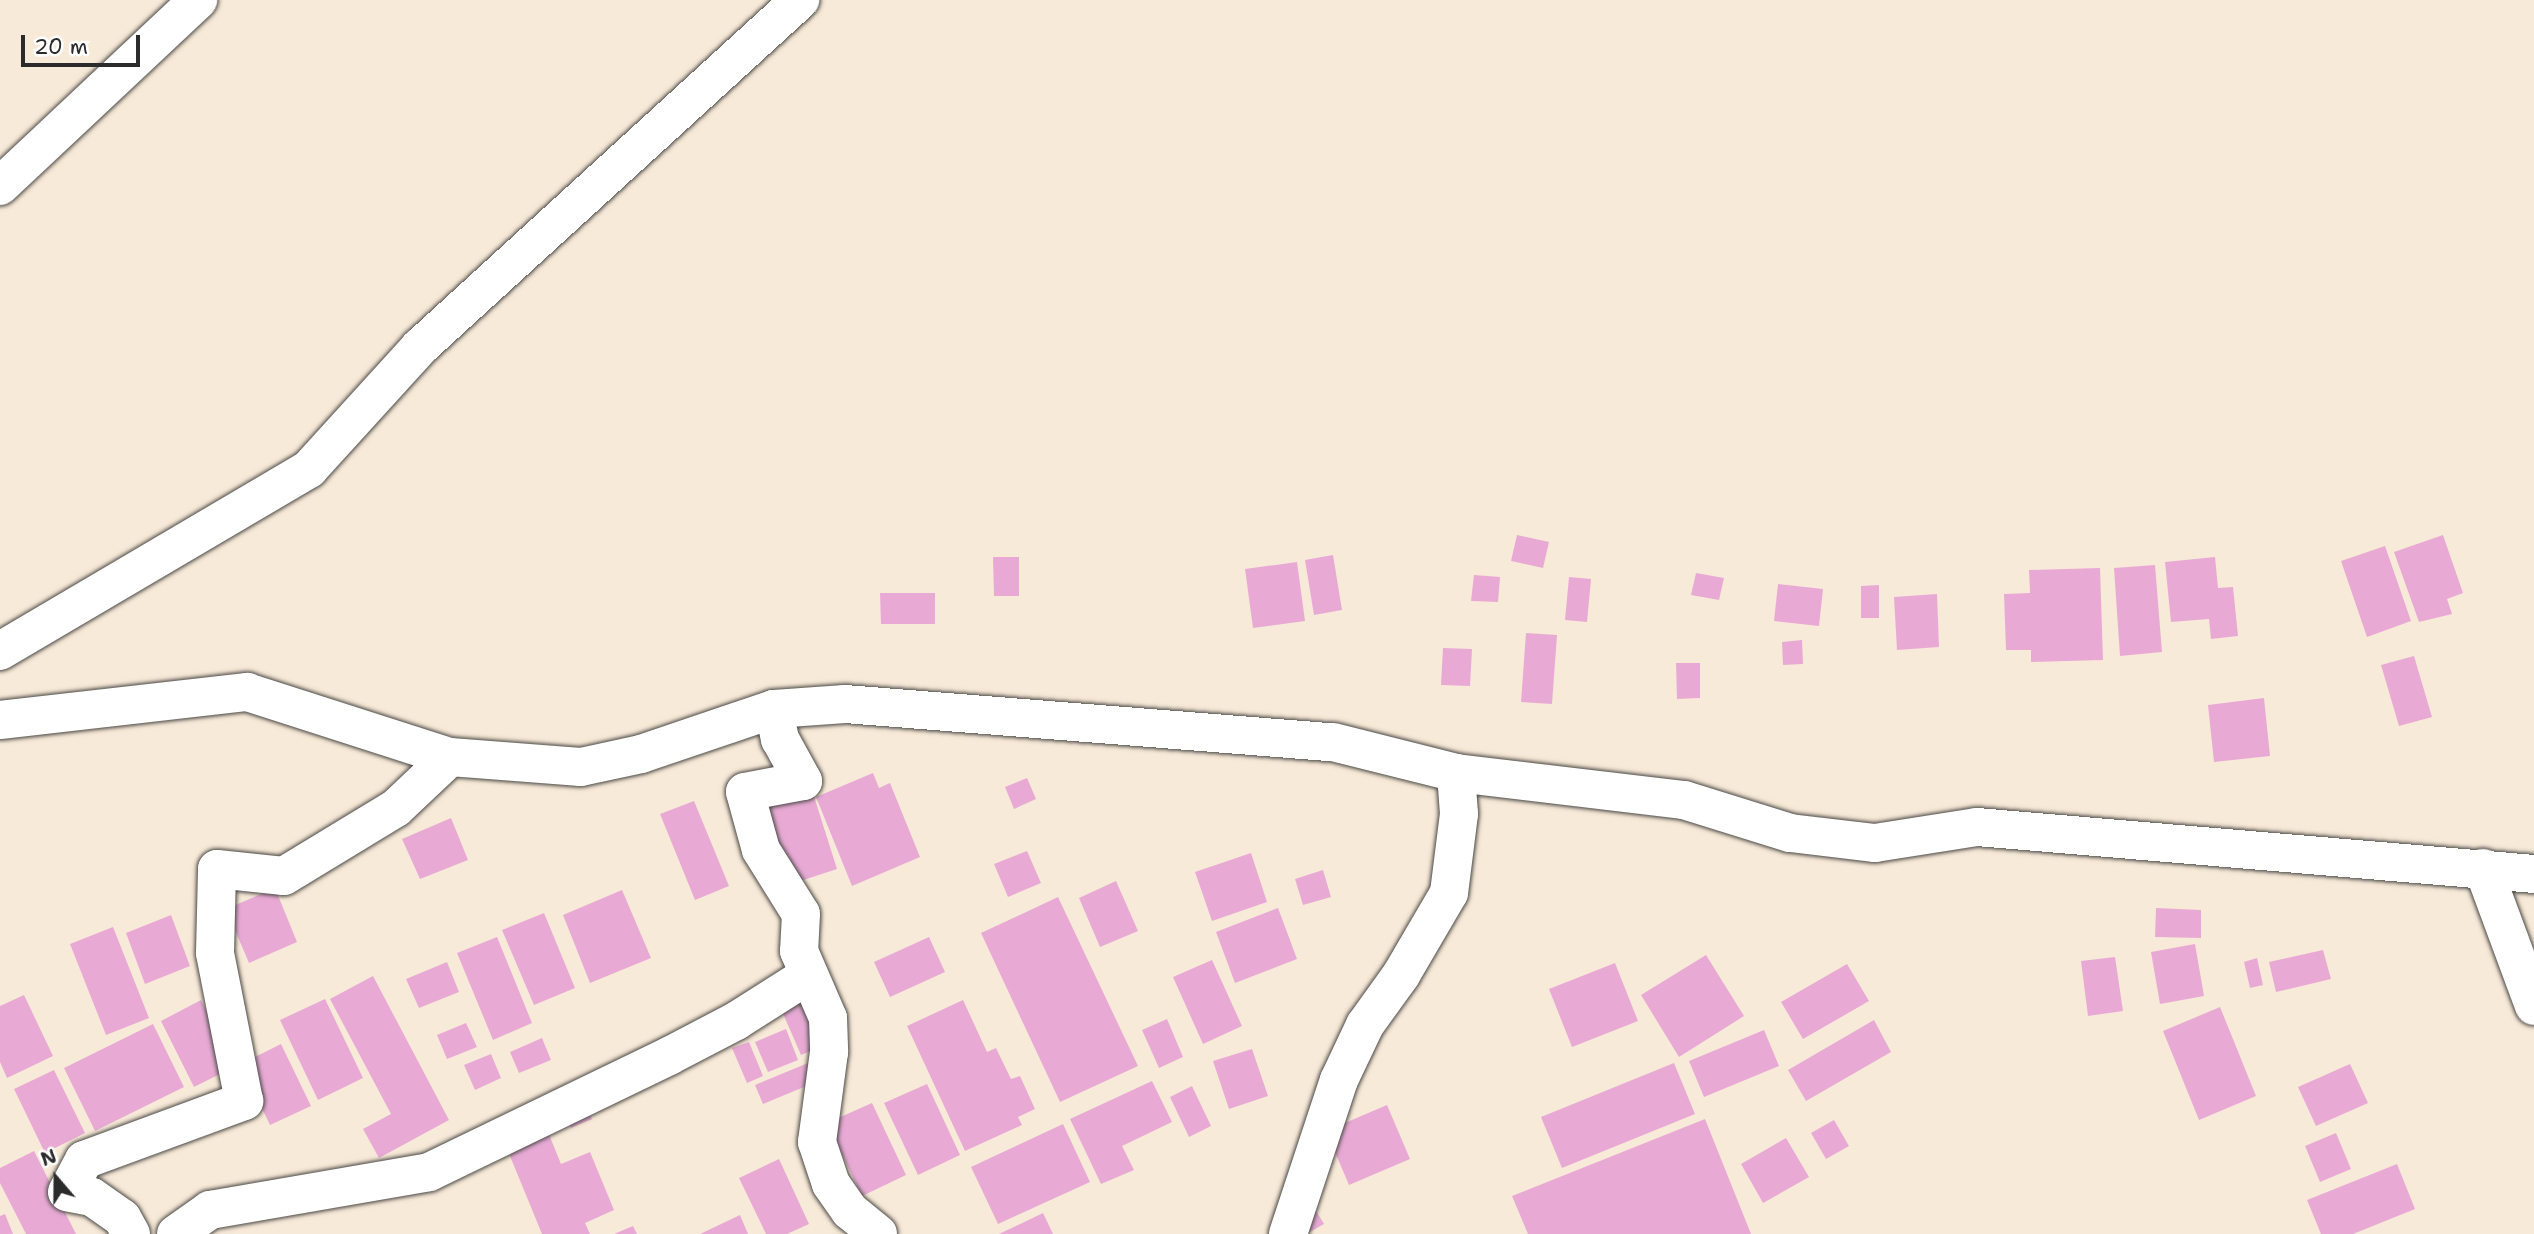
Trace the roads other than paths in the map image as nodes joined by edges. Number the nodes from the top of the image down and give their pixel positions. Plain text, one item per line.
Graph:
1 (198, 0) edge
2 (800, 0) edge
3 (0, 186) edge
4 (0, 651) edge
5 (774, 709) junction
6 (0, 720) edge
7 (450, 757) junction
8 (1456, 773) junction
9 (2483, 868) junction
10 (2534, 874) edge
11 (807, 976) junction
12 (2534, 1006) edge
13 (131, 1234) edge
14 (176, 1234) edge
15 (878, 1234) edge
16 (1288, 1234) edge

1 - 3 street
2 - 4 street
5 - 7 street
5 - 8 street
5 - 11 street
6 - 7 street
7 - 13 street
8 - 9 street
8 - 16 street
9 - 10 street
9 - 12 street
11 - 14 street
11 - 15 street

